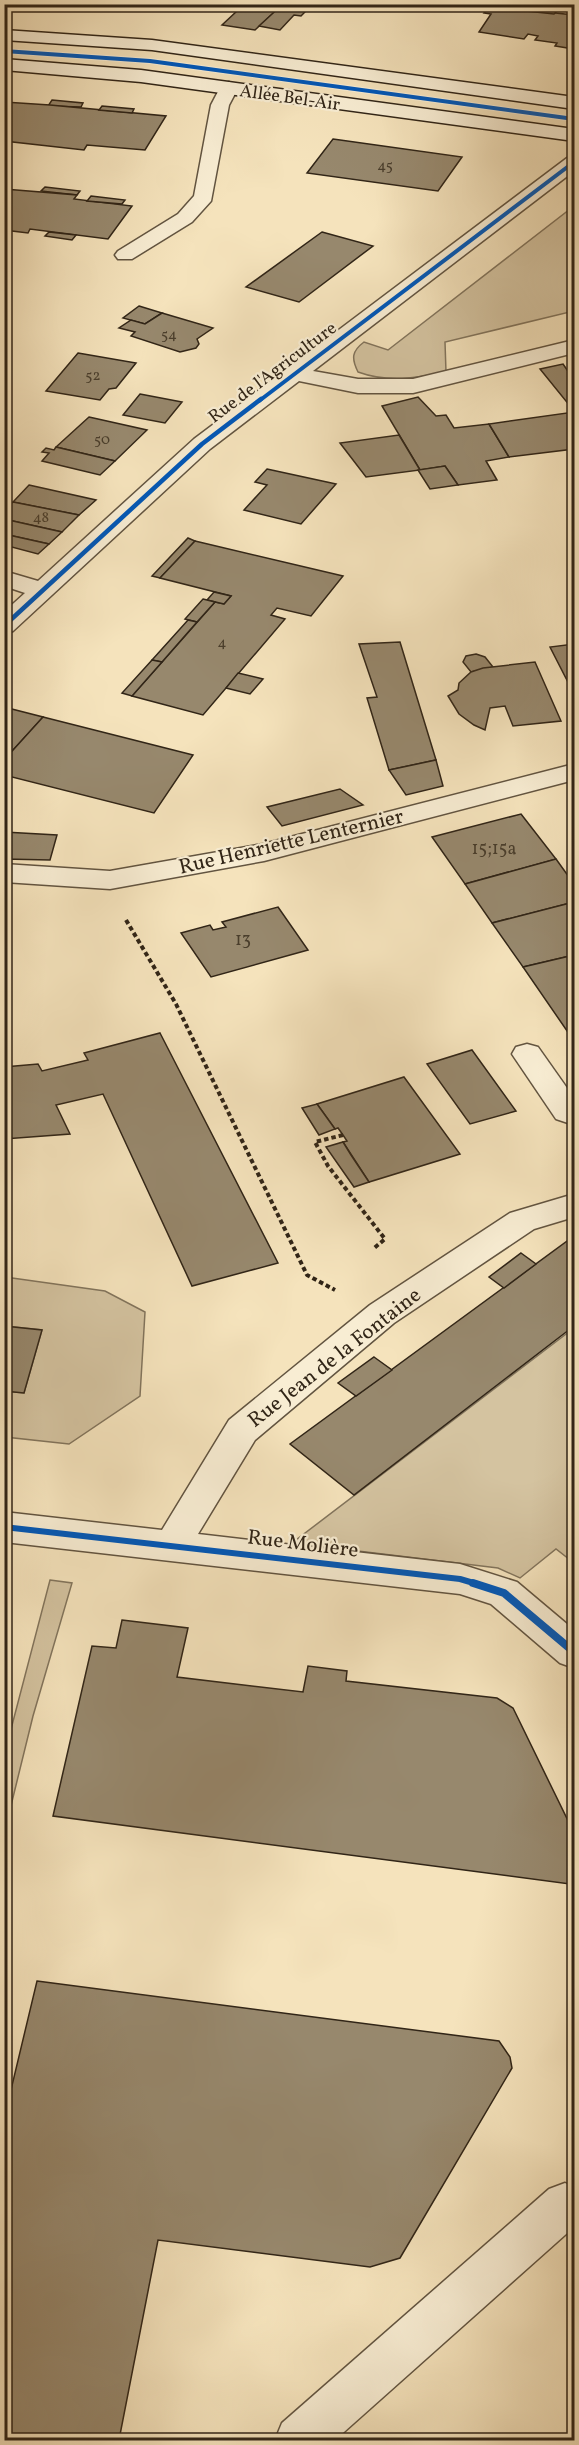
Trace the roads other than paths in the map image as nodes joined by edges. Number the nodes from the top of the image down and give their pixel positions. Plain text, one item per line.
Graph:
1 (4, 35) edge
2 (4, 64) edge
3 (229, 88) junction
4 (574, 103) edge
5 (574, 135) edge
6 (574, 162) edge
7 (126, 255) dead end
8 (574, 347) edge
9 (296, 374) junction
10 (4, 578) edge
11 (41, 590) junction
12 (4, 626) edge
13 (574, 772) edge
14 (4, 873) edge
15 (527, 1054) dead end
16 (574, 1114) edge
17 (574, 1206) edge
18 (4, 1527) edge
19 (173, 1545) junction
20 (574, 1652) edge
21 (565, 2205) dead end
22 (299, 2440) edge

1 - 4 street, Allée Bel-Air
2 - 3 street, Allée Bel-Air
3 - 5 street, Allée Bel-Air
3 - 7 street
6 - 9 street, Rue de l'Agriculture
8 - 9 street, Rue de l'Agriculture
9 - 11 street, Rue de l'Agriculture
10 - 11 street
11 - 12 street, Rue de l'Agriculture
13 - 14 street, Rue Henriette Lenternier
15 - 16 street
17 - 19 street, Rue Jean de la Fontaine
18 - 19 street, Rue Molière
19 - 20 street, Rue Molière
21 - 22 street

